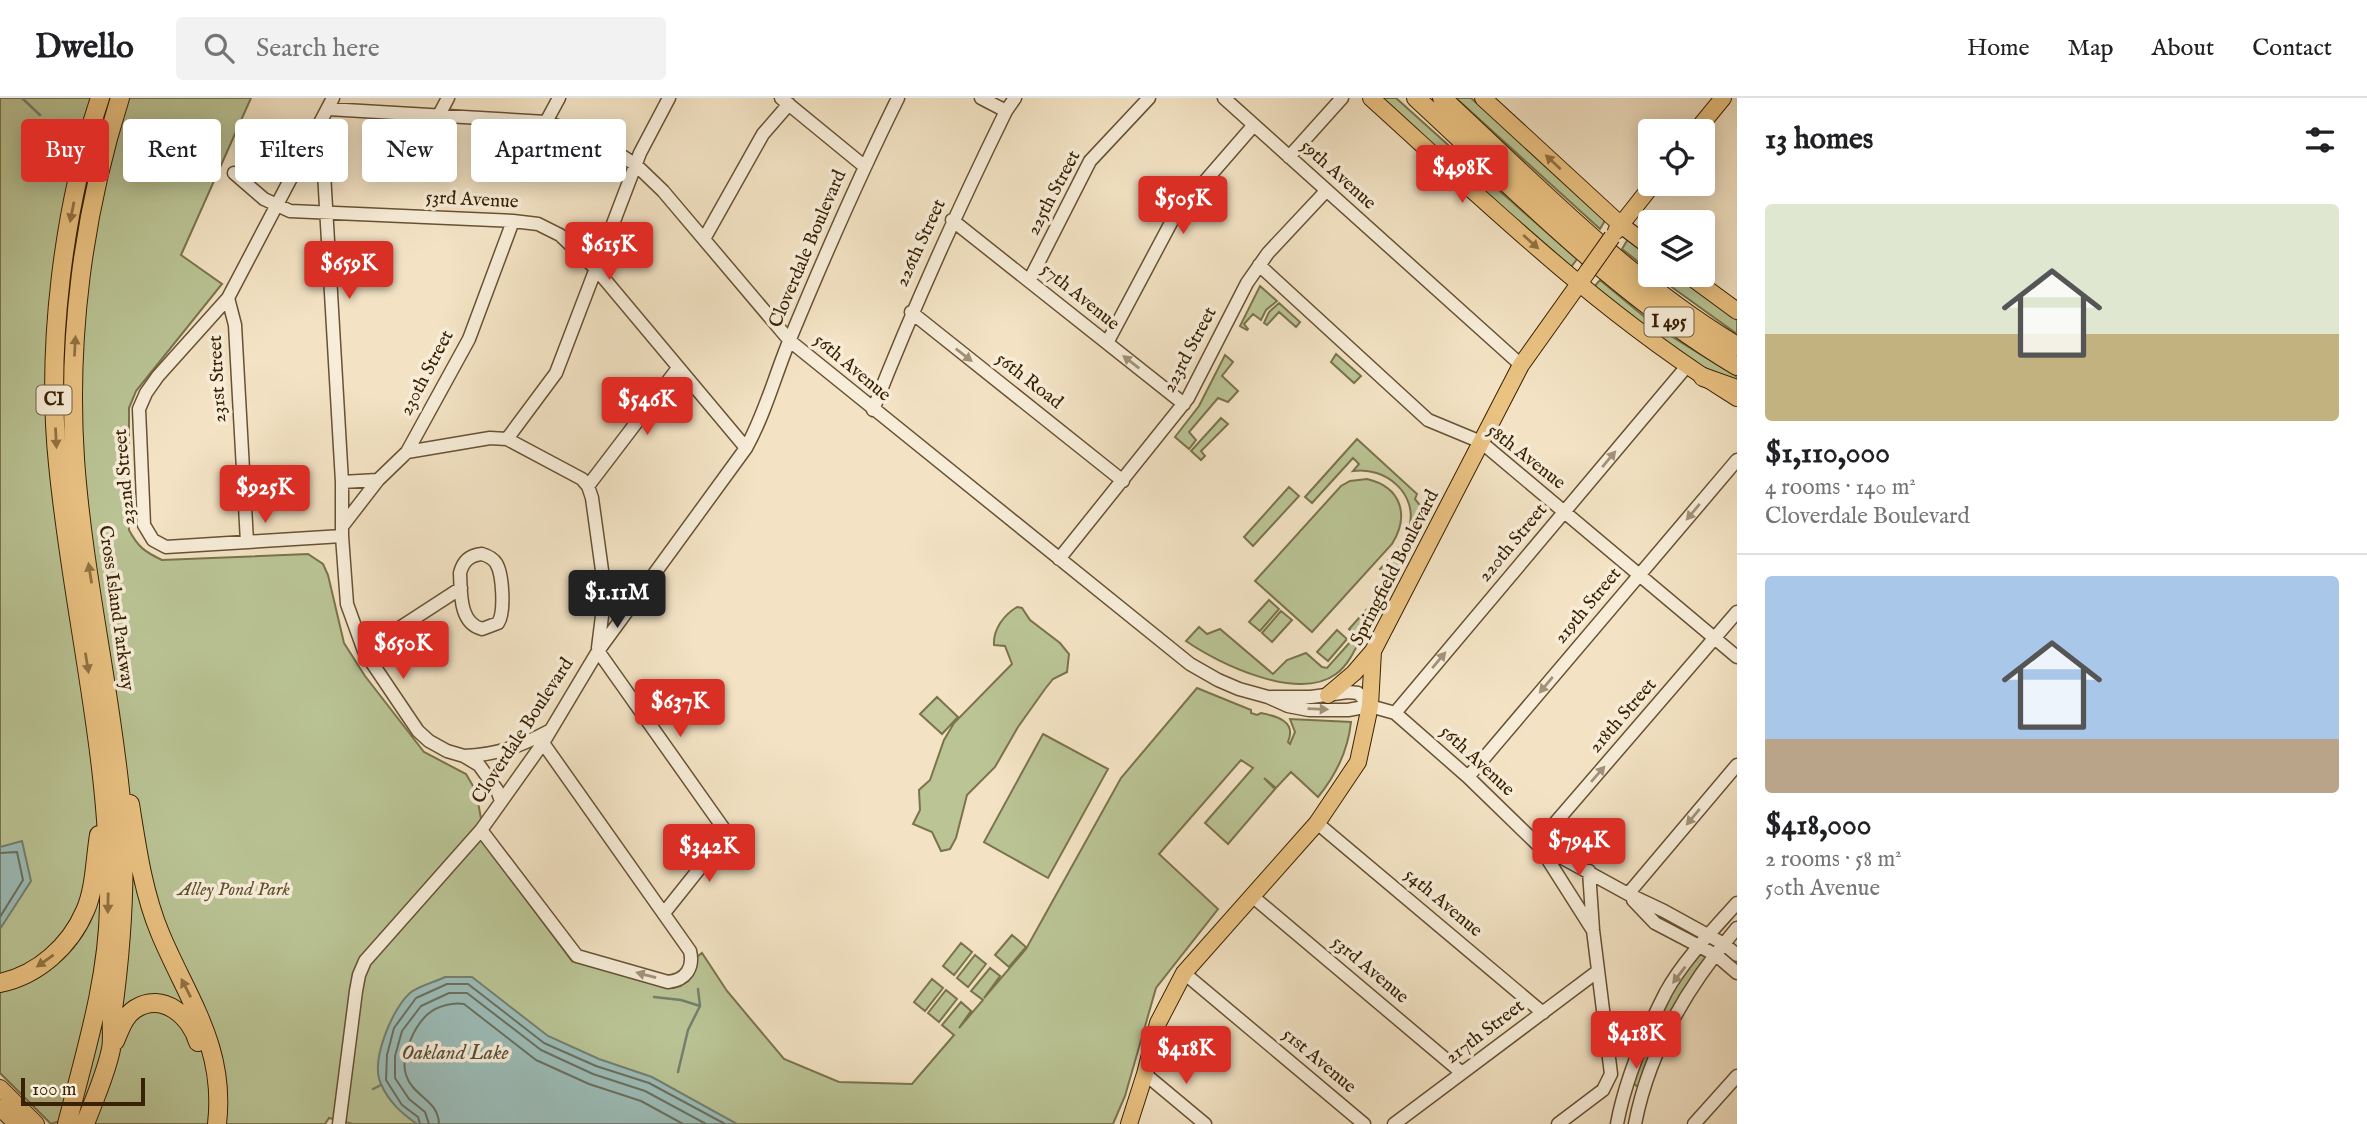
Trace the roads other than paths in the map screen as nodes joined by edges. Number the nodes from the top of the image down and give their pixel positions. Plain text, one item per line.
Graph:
1 (100, 98) edge
2 (120, 98) edge
3 (448, 98) edge
4 (559, 98) edge
5 (669, 98) edge
6 (898, 98) edge
7 (981, 98) edge
8 (1015, 98) edge
9 (1149, 98) edge
10 (1224, 98) edge
11 (1342, 98) edge
12 (1371, 98) edge
13 (1416, 98) edge
14 (1442, 98) edge
15 (1483, 98) edge
16 (1723, 98) edge
17 (785, 101) edge
18 (330, 104) edge
19 (1006, 111) junction
20 (439, 115) junction
21 (500, 119) edge
22 (548, 119) edge
23 (1706, 119) edge
24 (1253, 126) junction
25 (1289, 157) junction
26 (626, 158) edge
27 (636, 165) junction
28 (864, 166) junction
29 (234, 173) dead end
30 (288, 182) edge
31 (325, 182) edge
32 (1326, 191) junction
33 (1644, 196) edge
34 (275, 205) junction
35 (327, 212) junction
36 (952, 220) junction
37 (513, 221) junction
38 (1616, 231) junction
39 (704, 239) junction
40 (1638, 241) edge
41 (1259, 265) junction
42 (596, 269) junction
43 (1583, 278) junction
44 (1029, 281) junction
45 (1704, 287) edge
46 (228, 298) junction
47 (1736, 310) edge
48 (911, 312) junction
49 (790, 341) junction
50 (1107, 343) junction
51 (1737, 346) edge
52 (1521, 365) junction
53 (1687, 366) junction
54 (1737, 366) edge
55 (678, 368) junction
56 (1703, 377) junction
57 (1737, 389) edge
58 (1737, 398) edge
59 (1184, 404) junction
60 (873, 410) junction
61 (507, 439) junction
62 (1480, 442) junction
63 (746, 449) junction
64 (407, 452) junction
65 (1737, 460) edge
66 (378, 480) junction
67 (1123, 481) junction
68 (342, 482) junction
69 (588, 486) junction
70 (1565, 511) junction
71 (343, 530) junction
72 (247, 542) junction
73 (1059, 559) junction
74 (1640, 575) junction
75 (461, 588) junction
76 (604, 604) junction
77 (626, 610) junction
78 (1737, 612) edge
79 (1715, 638) junction
80 (364, 651) junction
81 (598, 651) junction
82 (1373, 651) junction
83 (1737, 657) edge
84 (107, 688) junction
85 (1328, 695) junction
86 (1268, 697) junction
87 (1370, 706) junction
88 (1395, 713) junction
89 (550, 731) junction
90 (542, 743) junction
91 (464, 756) junction
92 (102, 762) junction
93 (1737, 765) edge
94 (1468, 777) junction
95 (501, 801) junction
96 (1317, 823) junction
97 (481, 830) junction
98 (727, 834) junction
99 (1537, 844) junction
100 (736, 846) dead end
101 (1589, 871) junction
102 (1628, 894) junction
103 (1252, 896) junction
104 (1737, 903) edge
105 (664, 913) junction
106 (1737, 928) edge
107 (1592, 930) junction
108 (1704, 941) junction
109 (1724, 944) junction
110 (1716, 955) junction
111 (1737, 955) edge
112 (1598, 971) junction
113 (1184, 973) junction
114 (1737, 973) edge
115 (0, 983) edge
116 (1543, 1013) junction
117 (112, 1048) junction
118 (1462, 1073) junction
119 (1146, 1074) junction
120 (1737, 1076) edge
121 (1609, 1080) junction
122 (1628, 1085) junction
123 (0, 1088) edge
124 (1643, 1094) junction
125 (0, 1108) edge
126 (1618, 1119) edge
127 (17, 1124) edge
128 (36, 1124) edge
129 (67, 1124) edge
130 (85, 1124) edge
131 (206, 1124) edge
132 (217, 1124) edge
133 (339, 1124) edge
134 (1129, 1124) edge
135 (1205, 1124) edge
136 (1364, 1124) edge
137 (1394, 1124) edge
138 (1558, 1124) edge
139 (1636, 1124) edge
140 (1694, 1124) edge

1 -> 92 highway, Cross Island Parkway / CI
84 -> 2 highway, Cross Island Parkway / CI
3 - 20 street
4 - 22 street
5 - 27 street
6 - 28 street, Cloverdale Boulevard
7 - 19 street
8 - 19 street, 226th Street
9 - 44 street, 225th Street
10 - 24 street, 59th Avenue
11 - 25 street
12 -> 43 main road
13 - 54 highway, I 495
14 - 51 highway, I 495
38 -> 15 main road
16 - 23 main road
17 - 28 street
17 - 39 street
18 - 20 street, 56th Avenue
19 - 36 street, 226th Street
20 - 21 street, 56th Avenue
24 - 25 street, 59th Avenue
24 - 50 street
25 - 32 street, 59th Avenue
26 - 27 street, 56th Avenue
27 - 39 street, 56th Avenue
27 - 42 street
28 - 49 street, Cloverdale Boulevard
29 - 34 street, 53rd Avenue
30 - 34 street
31 - 35 street
32 - 41 street, 223rd Street
32 - 52 street, 59th Avenue
33 - 38 main road, Springfield Boulevard
34 - 35 street, 53rd Avenue
34 - 46 street
35 - 37 street, 53rd Avenue
35 - 68 street
36 - 44 street, 57th Avenue
36 - 48 street, 226th Street
37 - 42 street, 53rd Avenue
37 - 64 street, 230th Street
38 - 40 main road
38 - 43 main road, Springfield Boulevard, bridge
39 - 49 street, 56th Avenue
41 - 59 street, 223rd Street
41 - 62 street, 58th Avenue
42 - 55 street, 53rd Avenue
42 - 61 street
43 - 52 main road, Springfield Boulevard
43 - 53 main road
44 - 50 street, 57th Avenue
45 - 47 main road
46 - 72 street, 231st Street
46 - 72 street, 232nd Street
48 - 60 street, 226th Street
48 -> 67 street, 56th Road
49 - 60 street, 56th Avenue
49 - 63 street, Cloverdale Boulevard
59 -> 50 street, 57th Avenue
52 - 62 main road, Springfield Boulevard
53 - 56 main road
70 -> 53 street, 220th Street
55 - 63 street, 53rd Avenue
55 - 69 street
56 - 57 highway
56 - 58 main road
59 - 67 street, 223rd Street
60 - 73 street, 56th Avenue
61 - 64 street
61 - 69 street
62 - 70 street, 58th Avenue
62 - 82 main road, Springfield Boulevard
63 - 77 street, Cloverdale Boulevard
64 - 66 street, 230th Street
65 -> 74 street, 219th Street
66 - 68 street
66 - 71 street, 230th Street
67 - 73 street, 223rd Street
68 - 71 street
69 - 76 street
70 - 74 street, 58th Avenue
88 -> 70 street, 220th Street
71 - 72 street
71 - 80 street
73 - 86 street, 56th Avenue
74 - 79 street, 58th Avenue
74 -> 94 street, 219th Street
75 - 75 street
75 - 80 street
76 - 77 street
76 - 81 street
77 - 81 street, Cloverdale Boulevard
78 - 79 street, 218th Street
79 - 83 street, 58th Avenue
99 -> 79 street, 218th Street
80 - 91 street
81 - 89 street, Cloverdale Boulevard
81 - 98 street
82 - 85 main road
82 - 87 main road, Springfield Boulevard
84 - 117 highway, Cross Island Parkway / CI
132 -> 84 highway
85 - 86 street, 56th Avenue
85 - 87 street, 56th Avenue
86 -> 87 street, 56th Avenue
87 - 88 street, 56th Avenue
87 - 96 main road, Springfield Boulevard
88 - 94 street, 56th Avenue
89 - 90 street, Cloverdale Boulevard
89 - 91 street
90 - 95 street, Cloverdale Boulevard
90 - 105 street
91 - 95 street
92 -> 115 highway
92 -> 129 highway, Cross Island Parkway / CI
93 -> 102 street
94 - 99 street, 56th Avenue
95 - 97 street, Cloverdale Boulevard
96 - 103 main road, Springfield Boulevard
96 - 116 street, 54th Avenue
105 -> 97 street
97 - 133 street, Cloverdale Boulevard
98 - 100 street
98 - 105 street
99 - 101 street, 56th Avenue
99 - 107 street
101 - 102 street, 56th Avenue
101 - 107 street
102 - 108 street, 56th Avenue
103 - 113 main road, Springfield Boulevard
103 - 118 street, 53rd Avenue
104 - 108 street
106 - 109 street
107 - 112 street
108 - 109 street, 56th Avenue
108 - 110 street, 56th Avenue
108 -> 122 street
109 - 110 street
109 - 111 street, 56th Avenue
110 - 114 street, 56th Avenue
110 - 124 street
112 - 116 street, 217th Street
112 - 121 street
113 - 119 main road, Springfield Boulevard
113 - 136 street, 51st Avenue
116 - 118 street, 217th Street
117 - 130 highway, Cross Island Parkway / CI
117 - 131 highway
118 - 137 street, 217th Street
119 - 134 main road, Springfield Boulevard
119 - 135 street
120 - 140 street
121 - 122 street
121 - 126 street
121 - 138 street
122 - 124 street
122 - 126 street
123 - 128 main road
124 - 139 street
125 - 127 main road

